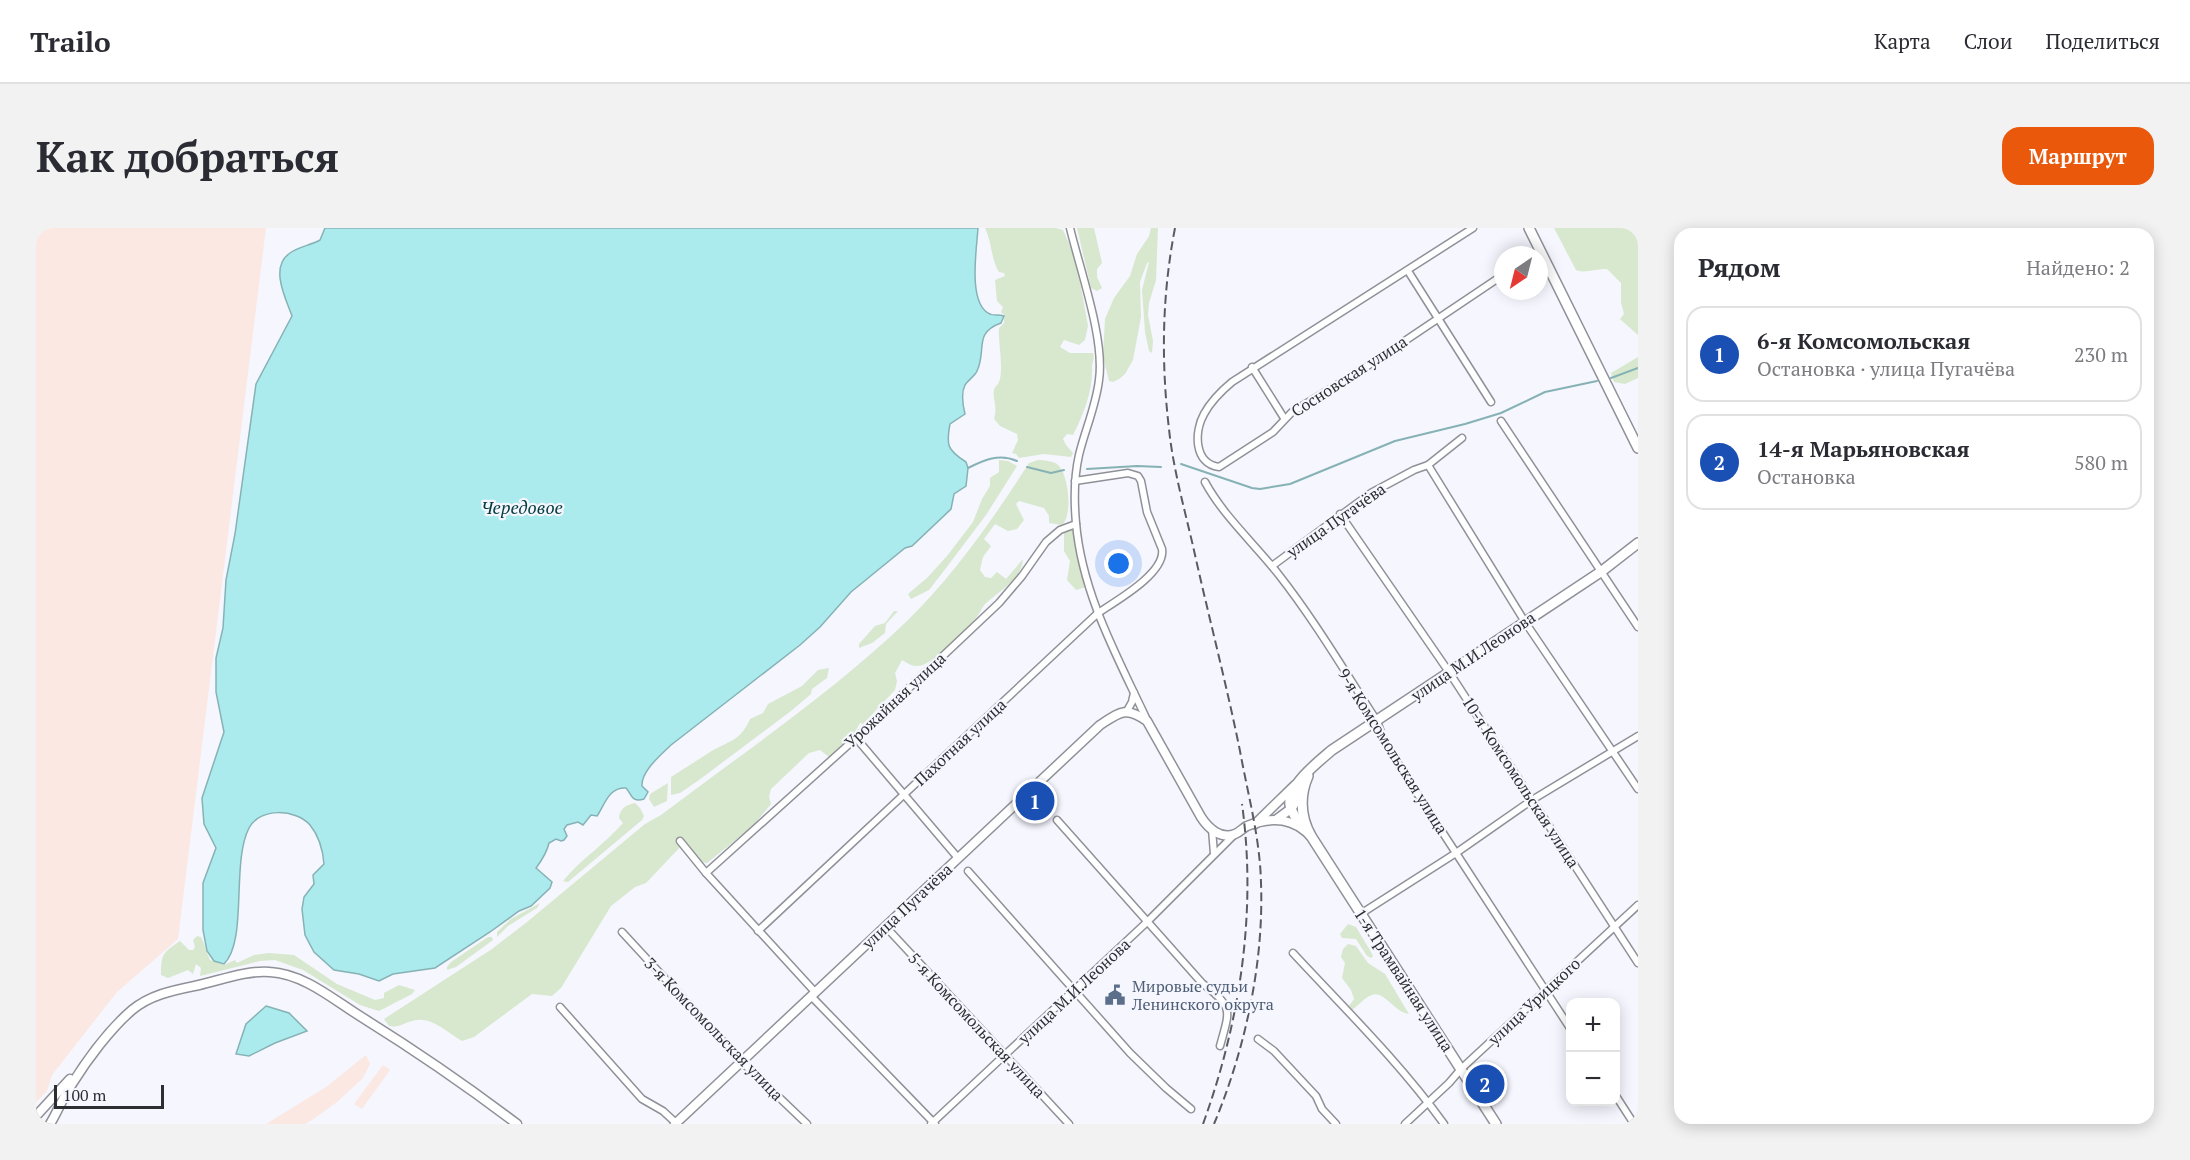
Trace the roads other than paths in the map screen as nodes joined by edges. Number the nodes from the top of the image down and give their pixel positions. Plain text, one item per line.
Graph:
1 (1070, 228) edge
2 (1473, 228) edge
3 (1529, 228) edge
4 (1408, 271) junction
5 (1494, 281) edge
6 (1438, 318) junction
7 (1252, 367) junction
8 (1491, 402) dead end
9 (1284, 418) junction
10 (1501, 421) dead end
11 (1462, 438) dead end
12 (1638, 448) edge
13 (1428, 465) junction
14 (1075, 481) junction
15 (1204, 482) dead end
16 (1340, 514) junction
17 (1076, 524) junction
18 (1638, 543) edge
19 (1272, 566) junction
20 (1602, 571) junction
21 (1098, 613) junction
22 (1525, 622) junction
23 (1638, 627) edge
24 (1449, 672) junction
25 (1134, 692) junction
26 (1127, 711) junction
27 (1147, 721) junction
28 (1377, 721) junction
29 (1638, 736) edge
30 (856, 738) junction
31 (1613, 752) junction
32 (1299, 786) junction
33 (1638, 789) edge
34 (904, 794) junction
35 (1532, 800) junction
36 (1276, 805) junction
37 (1292, 808) junction
38 (1277, 819) junction
39 (1057, 820) dead end
40 (1254, 824) junction
41 (1305, 824) junction
42 (1245, 827) junction
43 (1211, 829) junction
44 (1236, 834) junction
45 (1311, 836) junction
46 (680, 841) dead end
47 (1456, 853) junction
48 (1214, 854) junction
49 (958, 858) junction
50 (968, 871) dead end
51 (706, 873) junction
52 (1638, 906) edge
53 (1362, 913) junction
54 (1147, 922) junction
55 (1615, 926) junction
56 (885, 927) junction
57 (758, 931) junction
58 (622, 932) dead end
59 (1293, 953) dead end
60 (1638, 963) edge
61 (1075, 990) junction
62 (1546, 991) junction
63 (813, 994) junction
64 (560, 1007) dead end
65 (1566, 1022) edge
66 (1258, 1039) dead end
67 (1221, 1046) dead end
68 (1005, 1055) junction
69 (92, 1057) junction
70 (742, 1062) junction
71 (1461, 1069) junction
72 (1620, 1101) edge
73 (1428, 1102) junction
74 (1191, 1109) dead end
75 (36, 1116) edge
76 (933, 1123) edge
77 (50, 1124) edge
78 (517, 1124) edge
79 (676, 1124) edge
80 (807, 1124) edge
81 (1068, 1124) edge
82 (1336, 1124) edge
83 (1406, 1124) edge
84 (1444, 1124) edge
85 (1496, 1124) edge
86 (1637, 1124) edge

1 - 14 street
2 - 4 street
3 - 12 main road
4 - 6 street
4 - 7 street
5 - 6 street, Сосновская улица
6 - 8 street
6 - 9 street, Сосновская улица
7 - 9 street
7 - 9 street, Сосновская улица
10 - 20 street
11 - 13 street, улица Пугачёва
13 - 16 street, улица Пугачёва
13 - 22 street
14 - 17 street
14 - 21 street, Пахотная улица
15 - 19 street, 9-я Комсомольская улица
16 - 19 street, улица Пугачёва
16 - 24 street, 10-я Комсомольская улица
17 - 21 street
17 - 30 street, Урожайная улица
18 - 20 main road, улица М.И.Леонова
19 - 28 street, 9-я Комсомольская улица
20 - 22 main road, улица М.И.Леонова
20 - 23 street
21 - 25 street
21 - 34 street, Пахотная улица
22 - 24 main road, улица М.И.Леонова
22 - 31 street
24 - 28 main road, улица М.И.Леонова
24 - 35 street, 10-я Комсомольская улица
25 - 26 street
25 - 27 street
26 - 27 main road
26 - 49 main road, улица Пугачёва
27 - 43 main road
28 - 32 main road, улица М.И.Леонова
28 - 47 street, 9-я Комсомольская улица
29 - 31 street
30 - 34 street
30 - 51 street, Урожайная улица
31 - 33 street
31 - 35 street
32 - 36 main road
32 - 37 main road
32 - 41 main road
34 - 49 street
34 - 57 street, Пахотная улица
35 - 47 street
35 - 55 street, 10-я Комсомольская улица
36 - 37 main road
36 - 40 main road
37 - 38 main road
37 - 41 main road
37 - 45 main road
38 - 40 main road, улица М.И.Леонова
38 - 45 main road
39 - 54 street
40 - 42 main road, улица М.И.Леонова
41 - 45 main road
42 - 43 main road
42 - 44 main road, улица М.И.Леонова
43 - 44 main road
43 - 48 street
44 - 48 street, улица М.И.Леонова
45 - 53 main road, 1-я Трамвайная улица
46 - 51 street
47 - 53 street
47 - 62 street, 9-я Комсомольская улица
48 - 54 street, улица М.И.Леонова
49 - 56 main road, улица Пугачёва
50 - 61 street
51 - 57 street
52 - 55 street, улица Урицкого
53 - 71 main road, 1-я Трамвайная улица
54 - 61 street, улица М.И.Леонова
54 - 67 street
55 - 60 street, 10-я Комсомольская улица
55 - 62 street, улица Урицкого
56 - 63 main road, улица Пугачёва
56 - 68 street, 5-я Комсомольская улица
57 - 63 street
58 - 70 street, 3-я Комсомольская улица
59 - 73 street
61 - 68 street, улица М.И.Леонова
61 - 74 street
62 - 65 street, 9-я Комсомольская улица
62 - 71 street, улица Урицкого
63 - 70 main road, улица Пугачёва
63 - 76 street
64 - 79 street
66 - 82 street
68 - 76 street, улица М.И.Леонова
68 - 81 street, 5-я Комсомольская улица
69 - 75 main road
69 - 77 main road
69 - 78 main road
70 - 79 main road, улица Пугачёва
70 - 80 street, 3-я Комсомольская улица
71 - 73 street, улица Урицкого
71 - 85 main road, 1-я Трамвайная улица
72 - 86 street
73 - 83 street, улица Урицкого
73 - 84 street

